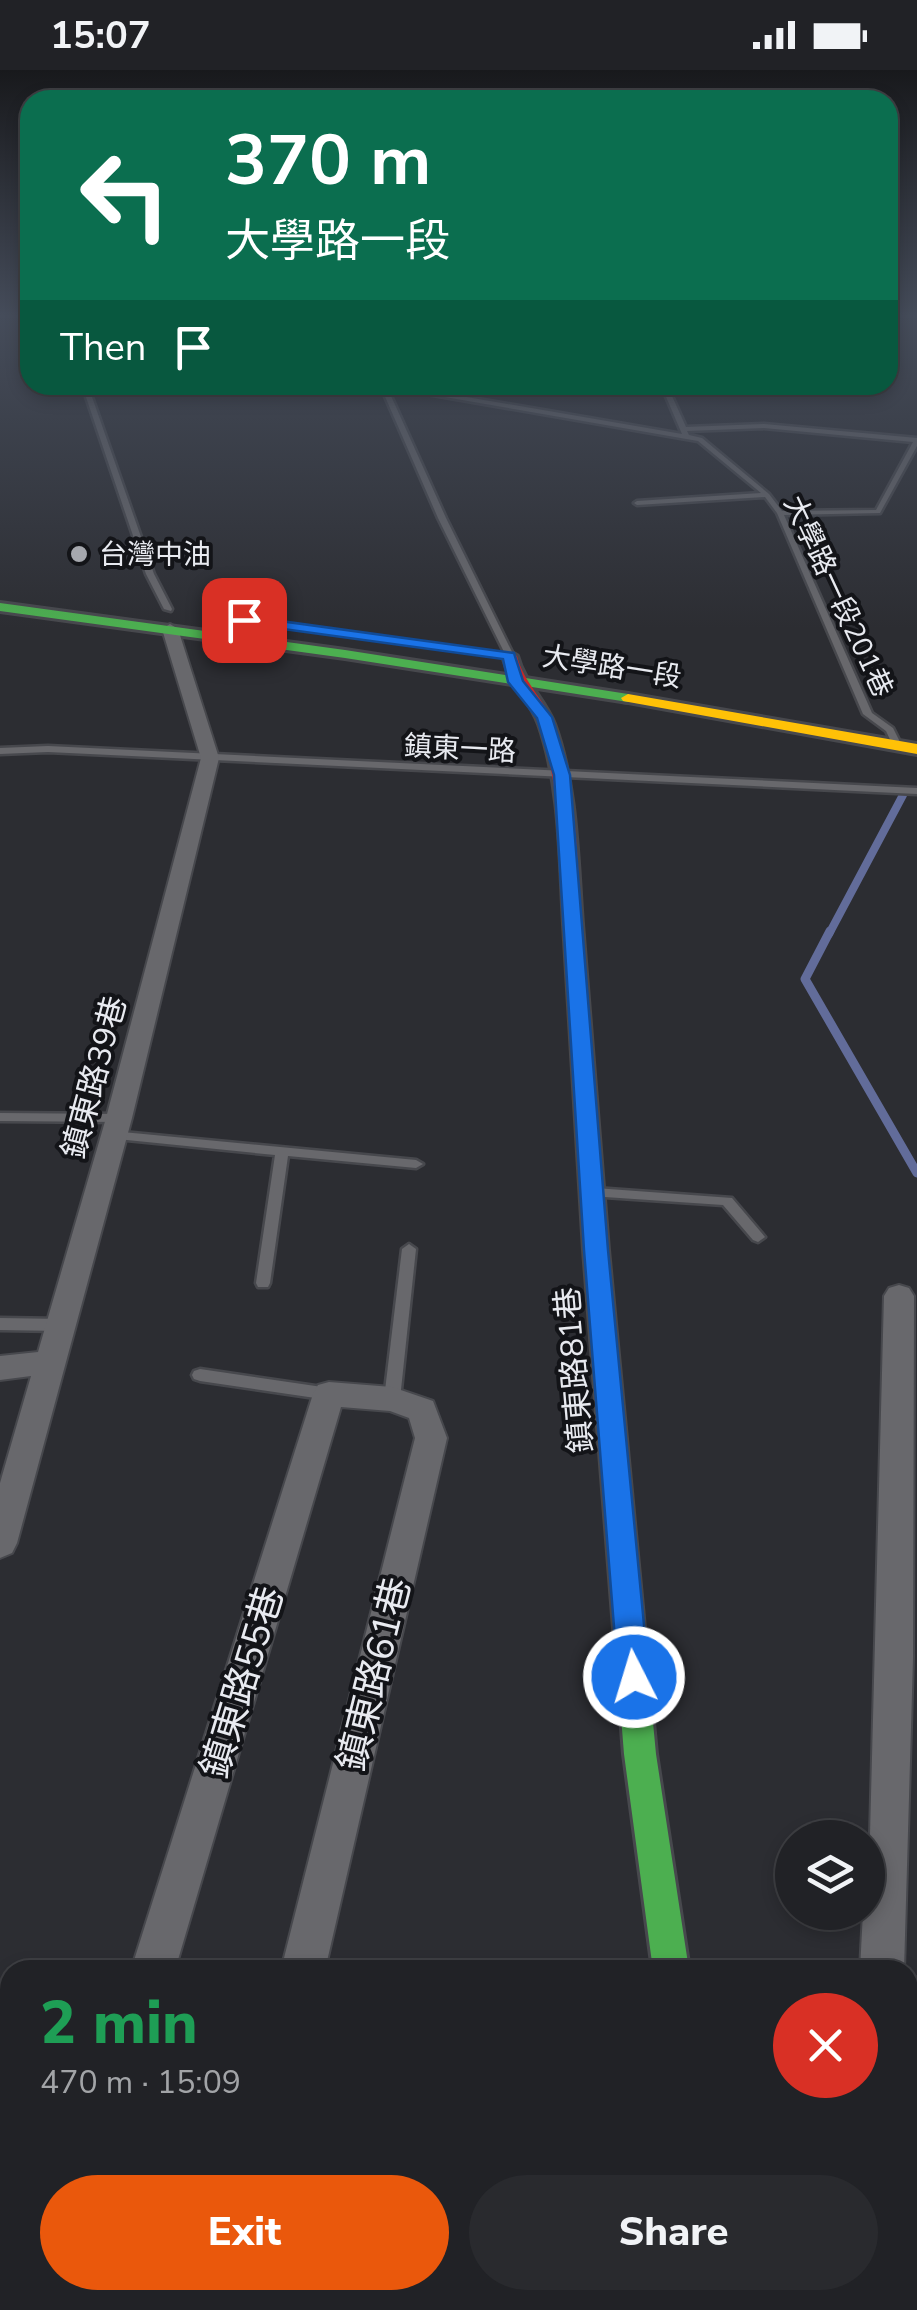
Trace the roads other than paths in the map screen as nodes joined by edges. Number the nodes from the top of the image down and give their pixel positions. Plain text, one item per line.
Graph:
1 (96, 419) edge
2 (401, 419) edge
3 (599, 419) edge
4 (679, 419) edge
5 (685, 432) junction
6 (917, 440) edge
7 (766, 495) junction
8 (637, 503) dead end
9 (780, 513) junction
10 (0, 589) edge
11 (0, 608) edge
12 (169, 619) junction
13 (518, 657) junction
14 (516, 682) junction
15 (858, 712) junction
16 (917, 723) edge
17 (907, 748) edge
18 (0, 751) edge
19 (210, 758) junction
20 (562, 775) junction
21 (917, 791) edge
22 (0, 1117) edge
23 (115, 1126) junction
24 (282, 1150) junction
25 (416, 1164) dead end
26 (594, 1194) junction
27 (758, 1236) dead end
28 (409, 1249) dead end
29 (263, 1283) dead end
30 (899, 1296) dead end
31 (0, 1324) edge
32 (62, 1325) junction
33 (52, 1362) junction
34 (0, 1368) edge
35 (200, 1376) dead end
36 (329, 1394) junction
37 (392, 1400) junction
38 (907, 1469) edge
39 (0, 1543) edge
40 (906, 1660) edge
41 (156, 1960) edge
42 (305, 1960) edge
43 (670, 1960) edge
44 (883, 1960) edge

1 - 12 lane
2 - 13 lane
3 - 5 lane
4 - 5 lane
5 - 6 lane
5 - 7 lane, 大學路一段201巷
6 - 9 lane
7 - 8 lane
7 - 9 lane, 大學路一段201巷
9 - 15 lane, 大學路一段201巷
10 - 12 main road, 大學路一段
11 - 12 main road, 大學路一段
12 - 13 main road, 大學路一段
12 - 14 main road, 大學路一段
12 - 19 street
13 - 14 main road, 鎮東路81巷
14 - 17 main road, 大學路一段
14 - 20 main road, 鎮東路81巷
15 - 16 main road
15 - 17 lane, 大學路一段201巷
18 - 19 lane, 鎮東一路
19 - 20 lane, 鎮東一路
19 - 23 street, 鎮東路39巷
20 - 21 lane, 鎮東一路
20 - 26 main road, 鎮東路81巷
22 - 23 lane
23 - 24 lane
23 - 32 street, 鎮東路39巷
24 - 25 lane
24 - 29 lane
26 - 27 lane
26 - 43 main road, 鎮東路81巷
28 - 37 lane
30 - 38 street
31 - 32 lane
32 - 33 street, 鎮東路39巷
33 - 34 street
33 - 39 street, 鎮東路39巷
35 - 36 lane
36 - 37 street
36 - 41 street, 鎮東路55巷
37 - 42 street, 鎮東路61巷
38 - 40 street
40 - 44 street

